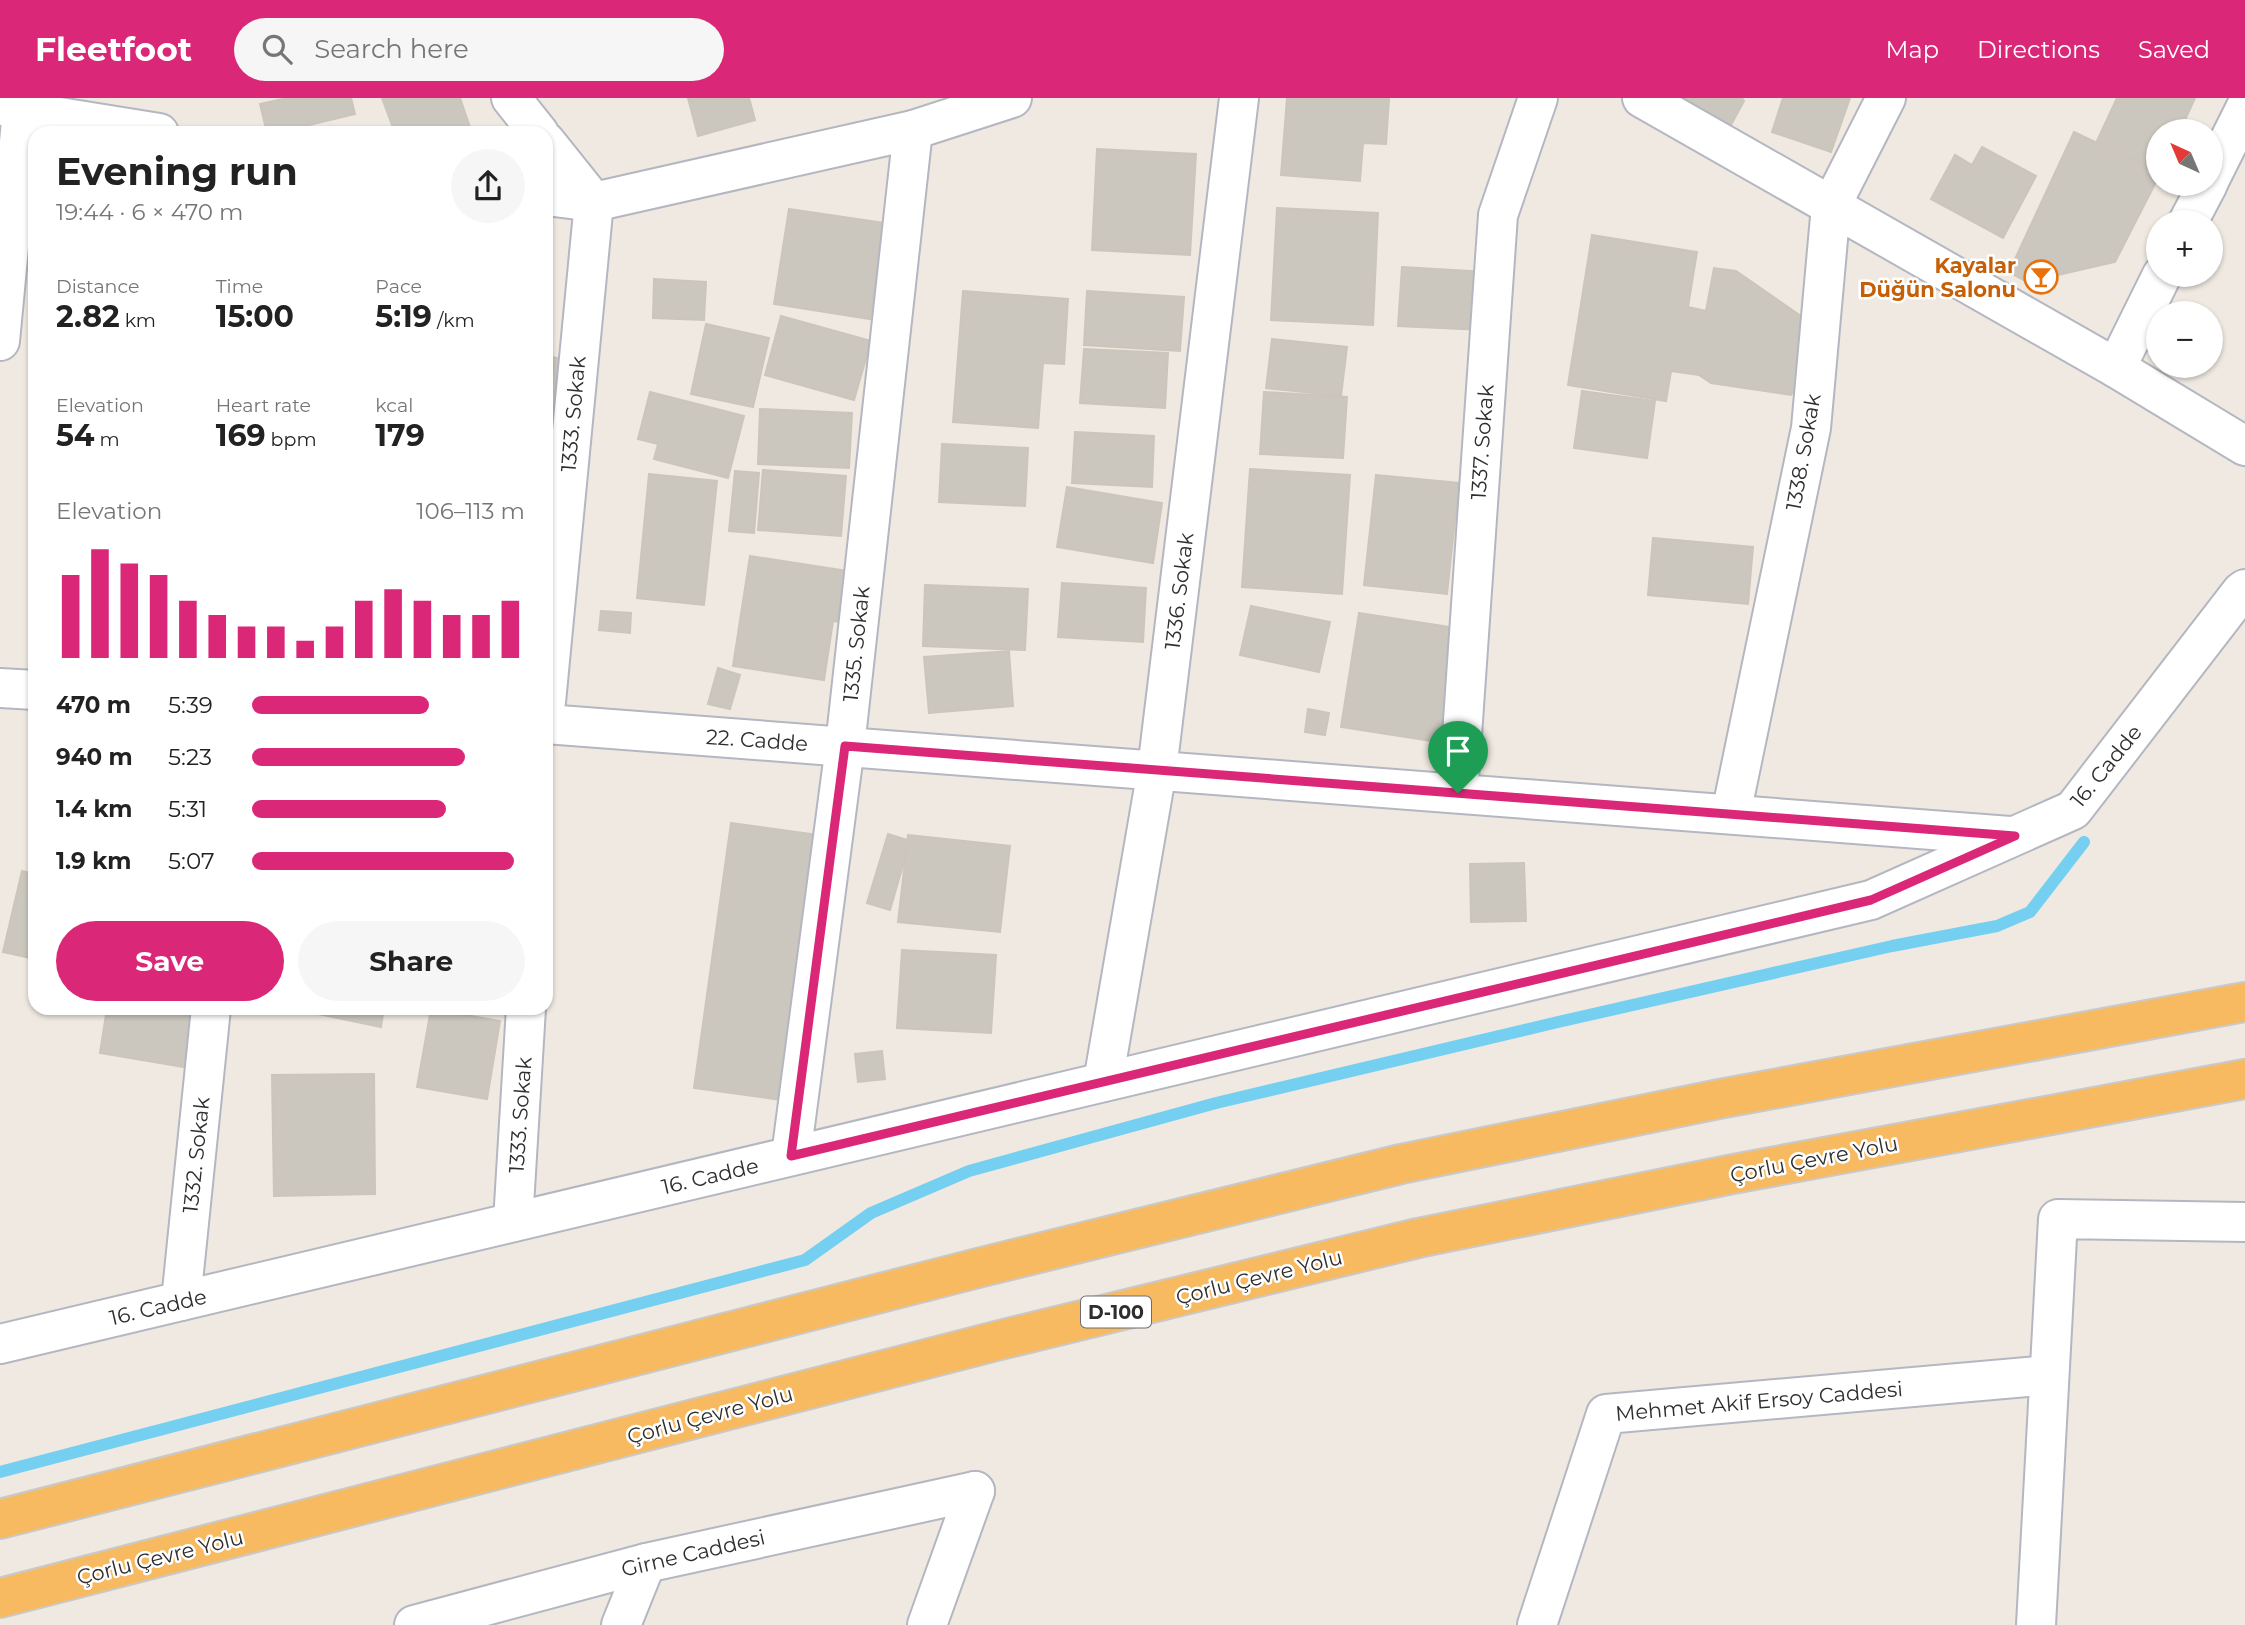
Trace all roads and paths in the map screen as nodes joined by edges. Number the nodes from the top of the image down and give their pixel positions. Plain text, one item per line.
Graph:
1 (511, 98) edge
2 (1012, 98) edge
3 (1239, 98) edge
4 (1538, 98) edge
5 (1642, 98) edge
6 (1886, 98) edge
7 (11, 108) edge
8 (2245, 109) edge
9 (118, 126) edge
10 (533, 126) edge
11 (913, 130) junction
12 (553, 151) edge
13 (2223, 153) edge
14 (553, 197) edge
15 (594, 202) junction
16 (1831, 206) junction
17 (2156, 287) edge
18 (0, 341) edge
19 (2116, 368) junction
20 (2245, 446) edge
21 (2245, 589) edge
22 (553, 629) edge
23 (0, 688) edge
24 (28, 690) edge
25 (553, 724) edge
26 (845, 746) junction
27 (1157, 770) junction
28 (1458, 793) junction
29 (1731, 814) junction
30 (2015, 836) junction
31 (2245, 1002) edge
32 (210, 1015) edge
33 (526, 1015) edge
34 (2245, 1079) edge
35 (1103, 1082) junction
36 (791, 1156) junction
37 (513, 1222) junction
38 (2245, 1222) edge
39 (181, 1301) junction
40 (0, 1344) edge
41 (2049, 1375) junction
42 (0, 1519) edge
43 (646, 1563) junction
44 (0, 1598) edge
45 (414, 1625) edge
46 (621, 1625) edge
47 (927, 1625) edge
48 (1536, 1625) edge
49 (2036, 1625) edge

1 - 10 street
2 - 11 street
3 - 27 street, 1336. Sokak
4 - 28 street, 1337. Sokak
5 - 16 street
6 - 16 street, 1338. Sokak
7 - 9 street
7 - 18 street
8 - 13 street
11 - 15 street
11 - 26 street, 1335. Sokak
12 - 15 street
14 - 15 street
15 - 22 street, 1333. Sokak
16 - 19 street
16 - 29 street, 1338. Sokak
17 - 19 street
19 - 20 street
21 - 30 street, 16. Cadde
23 - 24 street
25 - 26 street, 22. Cadde
26 - 27 street, 22. Cadde
26 - 36 street, 1335. Sokak
27 - 28 street, 22. Cadde
27 - 35 street, 1336. Sokak
28 - 29 street, 22. Cadde
29 - 30 street, 22. Cadde
30 - 35 street, 16. Cadde
31 - 42 highway
32 - 39 street, 1332. Sokak
33 - 37 street, 1333. Sokak
34 - 44 highway, Çorlu Çevre Yolu / D-100
35 - 36 street, 16. Cadde
36 - 37 street, 16. Cadde
37 - 39 street, 16. Cadde
38 - 41 street
39 - 40 street, 16. Cadde
41 - 48 street, Mehmet Akif Ersoy Caddesi
41 - 49 street
43 - 45 street, Girne Caddesi
43 - 46 street
43 - 47 street, Girne Caddesi

